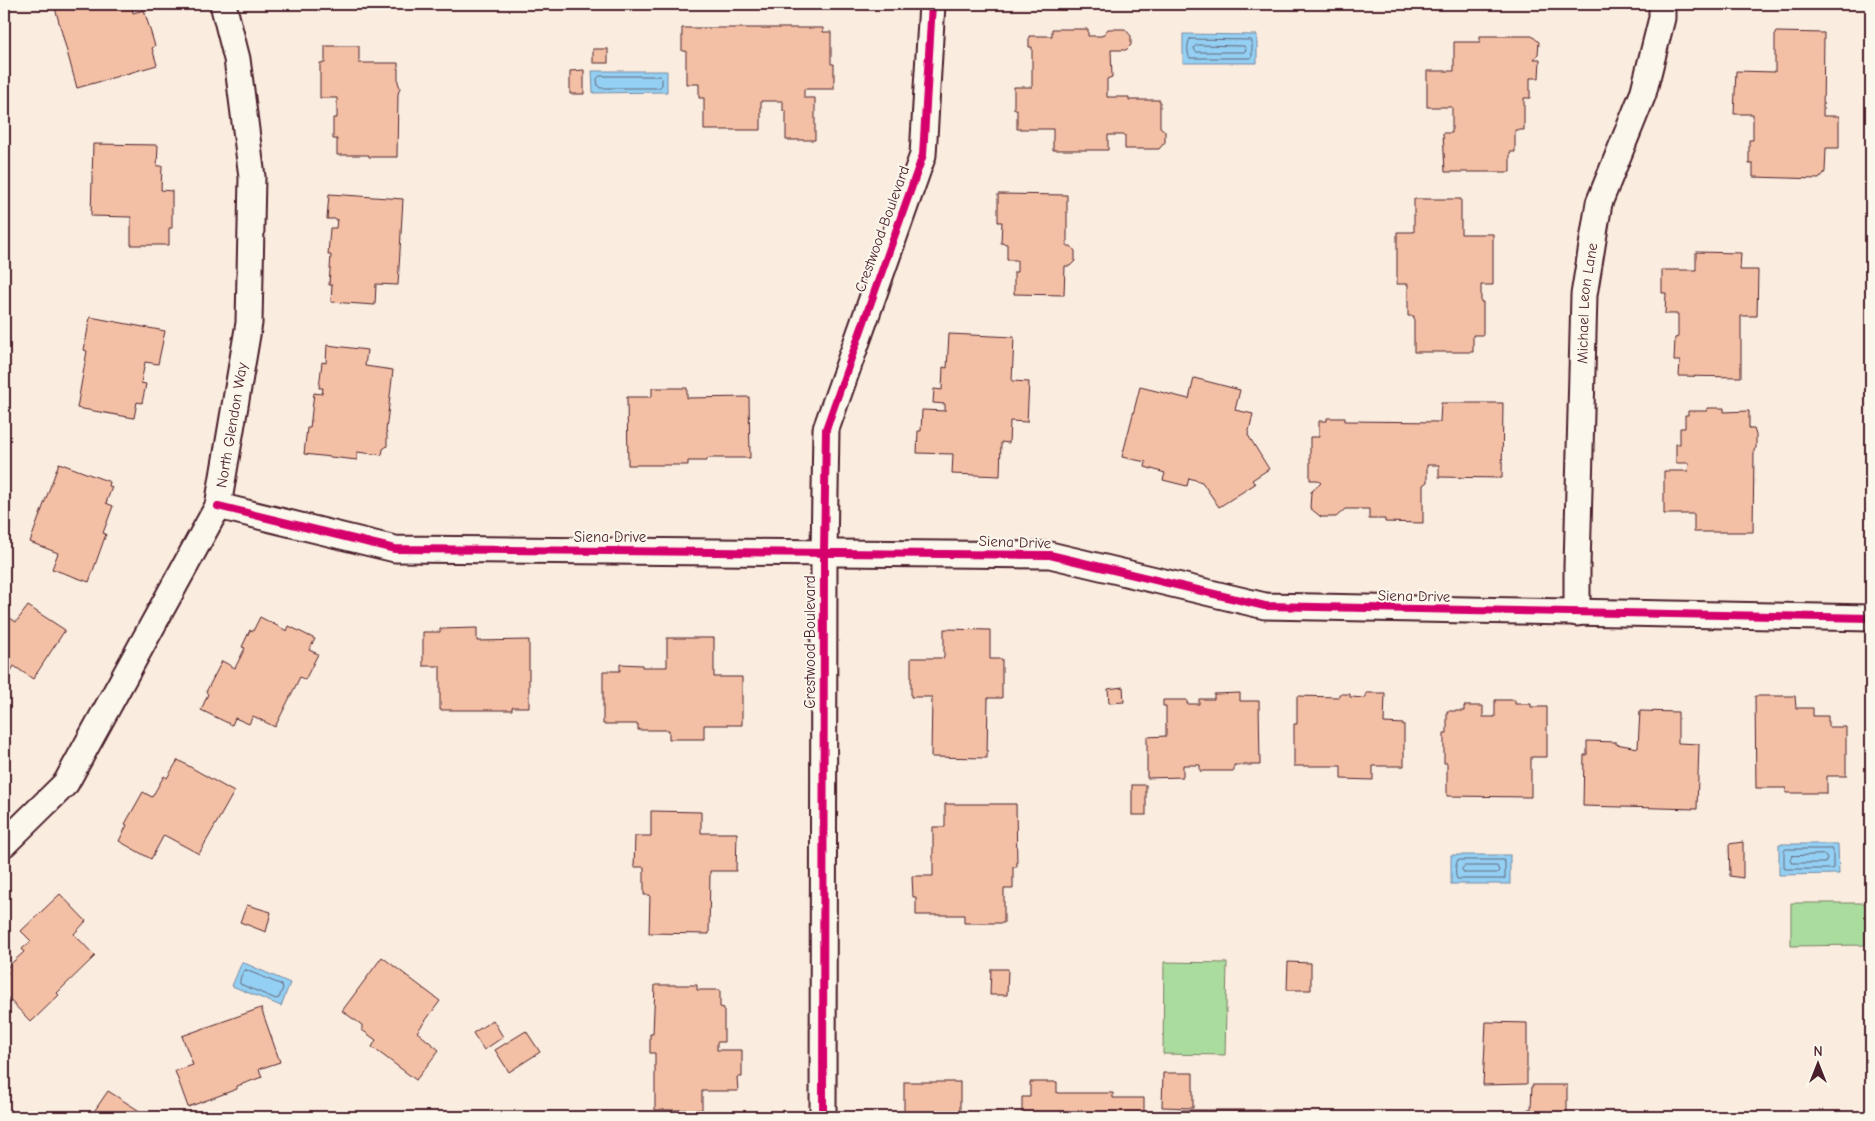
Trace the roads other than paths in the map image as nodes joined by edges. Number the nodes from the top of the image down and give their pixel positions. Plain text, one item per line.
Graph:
1 (223, 4) edge
2 (932, 4) edge
3 (1662, 4) edge
4 (218, 506) junction
5 (824, 553) junction
6 (1578, 613) junction
7 (1871, 618) edge
8 (4, 844) edge
9 (823, 1117) edge

1 - 4 street, North Glendon Way
2 - 5 street, Crestwood Boulevard
3 - 6 street, Michael Leon Lane
4 - 5 street, Siena Drive
4 - 8 street, North Glendon Way
5 - 6 street, Siena Drive
5 - 9 street, Crestwood Boulevard
6 - 7 street, Siena Drive

